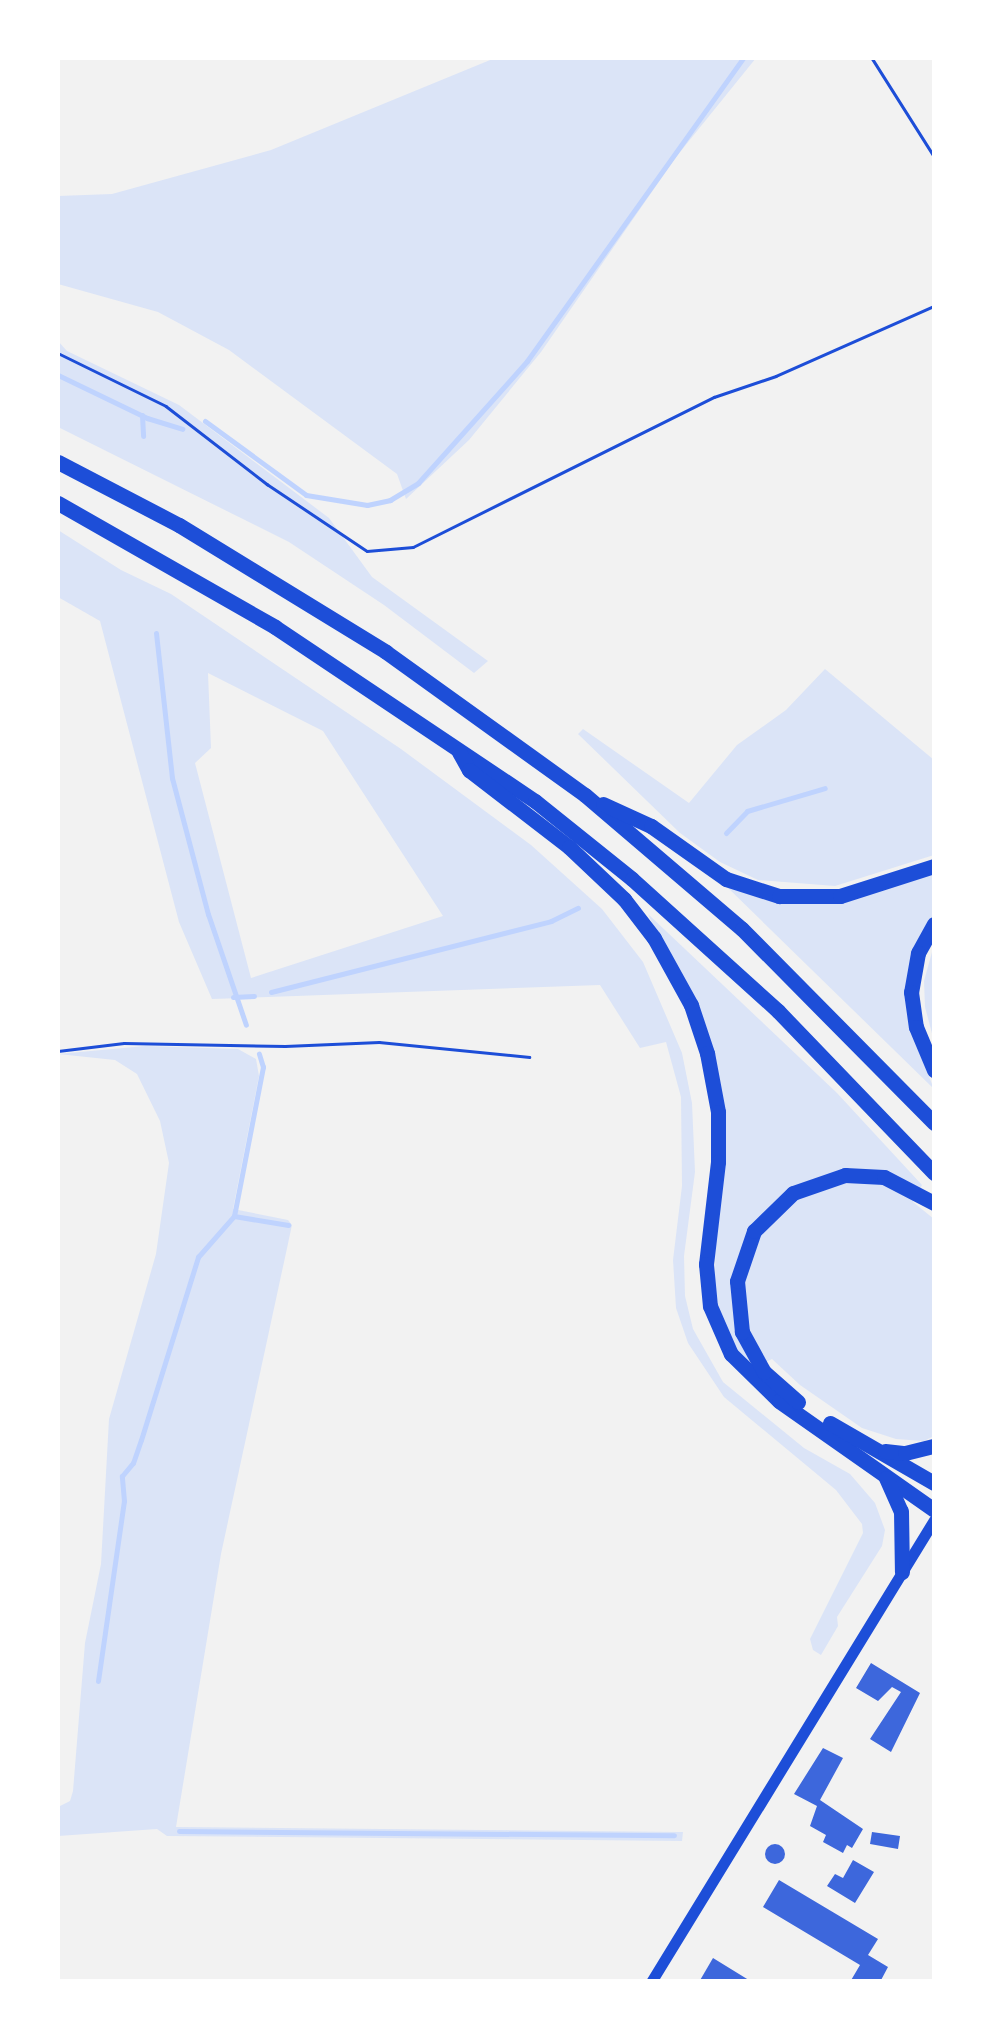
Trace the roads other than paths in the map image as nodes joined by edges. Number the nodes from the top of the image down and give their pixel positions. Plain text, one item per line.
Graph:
1 (58, 462) edge
2 (58, 504) edge
3 (454, 745) junction
4 (586, 796) junction
5 (934, 866) edge
6 (934, 924) edge
7 (934, 1070) edge
8 (934, 1123) edge
9 (934, 1173) edge
10 (934, 1203) edge
11 (934, 1446) edge
12 (874, 1448) junction
13 (884, 1475) junction
14 (934, 1483) edge
15 (934, 1510) edge
16 (934, 1520) edge
17 (902, 1572) junction
18 (651, 1982) edge

1 - 4 highway
2 - 3 highway
3 - 9 highway
3 - 13 highway
4 - 5 highway
4 - 8 highway
6 - 7 highway
10 - 12 highway
11 - 12 highway
12 - 14 highway
13 - 15 highway
13 - 17 highway
16 - 17 main road
17 - 18 main road

